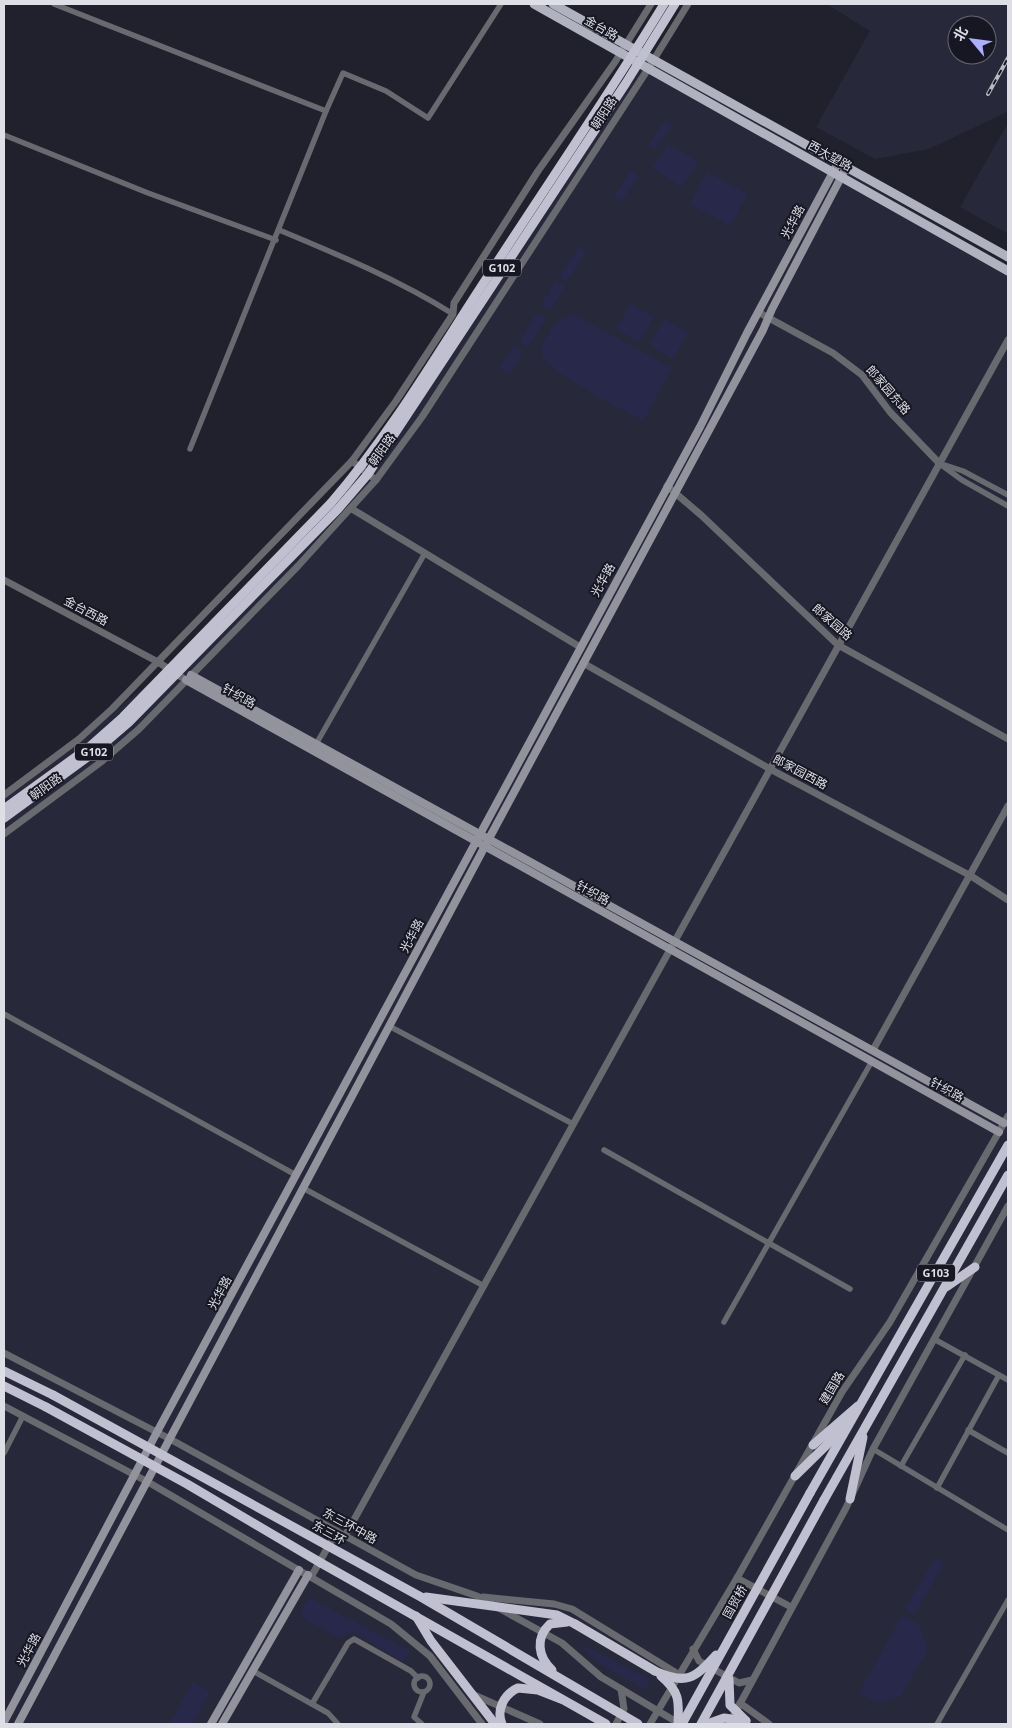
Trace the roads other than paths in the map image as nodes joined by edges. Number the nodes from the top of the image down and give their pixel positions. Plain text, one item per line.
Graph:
1 (54, 4) edge
2 (501, 4) edge
3 (534, 4) edge
4 (553, 4) edge
5 (651, 4) edge
6 (664, 4) edge
7 (674, 4) edge
8 (688, 4) edge
9 (623, 50) junction
10 (637, 58) junction
11 (650, 65) junction
12 (326, 111) junction
13 (4, 135) edge
14 (839, 161) junction
15 (847, 166) junction
16 (833, 172) junction
17 (842, 177) junction
18 (279, 230) junction
19 (276, 240) junction
20 (1008, 257) edge
21 (1008, 271) edge
22 (758, 312) junction
23 (453, 314) junction
24 (768, 318) junction
25 (1008, 340) edge
26 (190, 449) dead end
27 (352, 461) junction
28 (940, 464) junction
29 (364, 471) junction
30 (376, 480) junction
31 (667, 486) junction
32 (676, 492) junction
33 (1008, 495) edge
34 (1008, 506) edge
35 (352, 509) junction
36 (425, 553) junction
37 (4, 580) edge
38 (838, 645) junction
39 (580, 647) junction
40 (158, 662) junction
41 (583, 663) junction
42 (175, 670) junction
43 (189, 677) junction
44 (1008, 739) edge
45 (315, 747) junction
46 (770, 769) junction
47 (4, 795) edge
48 (1008, 806) edge
49 (4, 809) edge
50 (4, 818) edge
51 (481, 833) junction
52 (4, 834) edge
53 (490, 838) junction
54 (476, 841) junction
55 (485, 846) junction
56 (971, 876) junction
57 (1008, 900) edge
58 (675, 940) junction
59 (670, 949) junction
60 (4, 1014) edge
61 (389, 1026) junction
62 (873, 1050) junction
63 (872, 1061) junction
64 (1006, 1119) edge
65 (573, 1124) junction
66 (999, 1132) junction
67 (1008, 1145) edge
68 (604, 1150) dead end
69 (296, 1175) junction
70 (1008, 1175) edge
71 (303, 1188) junction
72 (1008, 1206) edge
73 (768, 1243) junction
74 (975, 1267) junction
75 (484, 1286) junction
76 (944, 1288) junction
77 (850, 1289) dead end
78 (724, 1322) dead end
79 (934, 1339) junction
80 (4, 1352) edge
81 (965, 1356) junction
82 (4, 1371) edge
83 (999, 1375) junction
84 (1008, 1380) edge
85 (4, 1386) edge
86 (864, 1401) junction
87 (4, 1406) edge
88 (23, 1416) junction
89 (854, 1419) junction
90 (866, 1427) junction
91 (968, 1430) junction
92 (157, 1432) junction
93 (170, 1439) junction
94 (813, 1445) junction
95 (873, 1449) junction
96 (1008, 1453) edge
97 (4, 1454) edge
98 (901, 1466) junction
99 (134, 1475) junction
100 (795, 1476) junction
101 (148, 1482) junction
102 (936, 1488) junction
103 (850, 1499) junction
104 (1008, 1530) edge
105 (337, 1531) junction
106 (345, 1536) junction
107 (299, 1570) junction
108 (309, 1576) junction
109 (736, 1578) junction
110 (477, 1596) junction
111 (421, 1597) junction
112 (1008, 1600) edge
113 (791, 1607) junction
114 (416, 1616) junction
115 (575, 1624) junction
116 (728, 1641) junction
117 (694, 1649) junction
118 (253, 1671) junction
119 (655, 1671) junction
120 (730, 1672) junction
121 (678, 1674) junction
122 (418, 1678) junction
123 (752, 1680) junction
124 (570, 1684) junction
125 (454, 1686) junction
126 (621, 1689) junction
127 (424, 1692) junction
128 (561, 1699) junction
129 (740, 1703) junction
130 (312, 1704) junction
131 (657, 1711) junction
132 (4, 1722) edge
133 (748, 1723) edge
134 (18, 1724) edge
135 (211, 1724) edge
136 (222, 1724) edge
137 (338, 1724) edge
138 (422, 1724) edge
139 (482, 1724) edge
140 (495, 1724) edge
141 (502, 1724) edge
142 (540, 1724) edge
143 (606, 1724) edge
144 (616, 1724) edge
145 (638, 1724) edge
146 (650, 1724) edge
147 (680, 1724) edge
148 (701, 1724) edge
149 (707, 1724) edge
150 (729, 1724) edge
151 (769, 1724) edge
152 (937, 1724) edge

1 - 12 street
2 - 12 street
3 - 9 main road, 金台路
4 - 9 main road, 金台路
5 - 9 street, 朝阳路
6 - 10 highway, 朝阳路 / G102
7 - 10 highway, 朝阳路 / G102
8 - 11 street, 朝阳路
9 - 10 main road, 金台路
9 - 23 street, 朝阳路
10 - 11 main road, 西大望路
10 - 29 highway, 朝阳路 / G102
11 - 14 main road, 西大望路
11 - 16 main road, 西大望路
11 - 30 street, 朝阳路
12 - 18 street
13 - 19 street
14 - 15 main road, 西大望路
14 - 16 main road, 光华路
15 - 17 main road, 光华路
15 - 20 main road, 西大望路
16 - 17 main road, 西大望路
16 - 22 main road, 光华路
17 - 21 main road, 西大望路
17 - 24 main road, 光华路
18 - 19 street
18 - 23 street
19 - 26 street
22 - 24 street, 郎家园东路
22 - 31 main road, 光华路
23 - 27 street, 朝阳路
24 - 28 street, 郎家园东路
24 - 32 main road, 光华路
25 - 28 street
27 - 29 street
27 - 40 street, 朝阳路
28 - 33 street, 郎家园东路
28 - 34 street, 郎家园东路
28 - 38 street
29 - 30 street
29 - 42 highway, 朝阳路 / G102
30 - 35 street, 朝阳路
31 - 32 street, 郎家园路
31 - 39 main road, 光华路
32 - 38 street, 郎家园路
32 - 41 main road, 光华路
35 - 36 street
35 - 43 street, 朝阳路
36 - 39 street
36 - 45 street
37 - 40 street, 金台西路
38 - 44 street, 郎家园路
38 - 46 street
39 - 51 main road, 光华路
40 - 42 street, 金台西路
40 - 47 street, 朝阳路
41 - 46 street, 郎家园西路
41 - 53 main road, 光华路
42 - 43 street, 针织路
42 - 49 highway, 朝阳路 / G102
42 - 50 highway, 朝阳路 / G102
43 - 45 main road, 针织路
43 - 52 street, 朝阳路
45 - 51 main road, 针织路
45 - 54 main road, 针织路
46 - 56 street, 郎家园西路
46 - 58 street
48 - 56 street
51 - 53 main road, 针织路
51 - 54 main road, 光华路
53 - 55 main road, 光华路
53 - 58 main road, 针织路
54 - 55 main road, 针织路
54 - 69 main road, 光华路
55 - 59 main road, 针织路
55 - 61 main road, 光华路
56 - 57 street, 郎家园西路
56 - 62 street
58 - 59 street
58 - 62 main road, 针织路
59 - 63 main road, 针织路
59 - 65 street
60 - 69 street
61 - 65 street
61 - 71 main road, 光华路
62 - 64 main road, 针织路
63 - 66 main road, 针织路
63 - 73 street
64 - 66 street, 建国路
65 - 75 street
66 - 94 street, 建国路
67 - 86 highway, G103
68 - 73 street
69 - 92 main road, 光华路
70 - 76 highway, G103
71 - 75 street
71 - 93 main road, 光华路
72 - 74 street
73 - 77 street
73 - 78 street
74 - 76 highway
74 - 79 street
75 - 106 street
76 - 90 highway, G103
79 - 81 street
79 - 95 street
80 - 92 street, 东三环中路
81 - 83 street
81 - 98 street
82 - 111 highway, 东三环, bridge
83 - 84 street
83 - 91 street
85 - 114 highway, bridge
86 - 89 highway, G103
86 - 94 highway
87 - 88 street
88 - 97 street
88 - 99 street
89 - 100 highway
89 - 116 highway, 国贸桥 / G103, bridge
90 - 103 highway
90 - 120 highway, G103, bridge
91 - 96 street
91 - 102 street
92 - 93 street, 东三环中路
92 - 99 main road, 光华路
93 - 101 main road, 光华路
93 - 105 street, 东三环中路
94 - 100 street, 建国路
95 - 98 street
95 - 103 street
98 - 102 street
99 - 101 street
99 - 132 main road, 光华路
100 - 109 street, 建国路
101 - 107 street
101 - 134 main road, 光华路
102 - 104 street
103 - 113 street
105 - 106 street, 东三环中路
105 - 108 street
106 - 110 street, 东三环中路
107 - 108 street
107 - 135 main road
108 - 118 main road
108 - 125 street
109 - 113 street
109 - 117 street, 建国路
110 - 121 street
110 - 126 street, 东三环中路
111 - 115 highway, bridge
111 - 124 highway, 东三环, bridge
112 - 152 street
113 - 123 street
114 - 128 highway, bridge
114 - 140 highway, bridge
115 - 119 highway
115 - 124 highway, bridge
116 - 119 highway, bridge
116 - 147 highway, 国贸桥 / G103, bridge
117 - 121 street, 建国路
117 - 123 street
118 - 130 street
118 - 136 main road
119 - 147 highway, bridge
120 - 133 highway, bridge
120 - 148 highway, G103, bridge
121 - 131 street, 建国路
122 - 127 street
122 - 127 street
122 - 130 street
123 - 129 street
124 - 145 highway, 东三环, bridge
125 - 139 street
125 - 142 street
126 - 131 street, 东三环中路
126 - 144 street
127 - 138 street
128 - 141 highway, bridge
128 - 143 highway
129 - 150 street
129 - 151 street
130 - 137 street
131 - 146 street, 建国路
131 - 147 street, 东三环中路
133 - 149 highway, bridge

